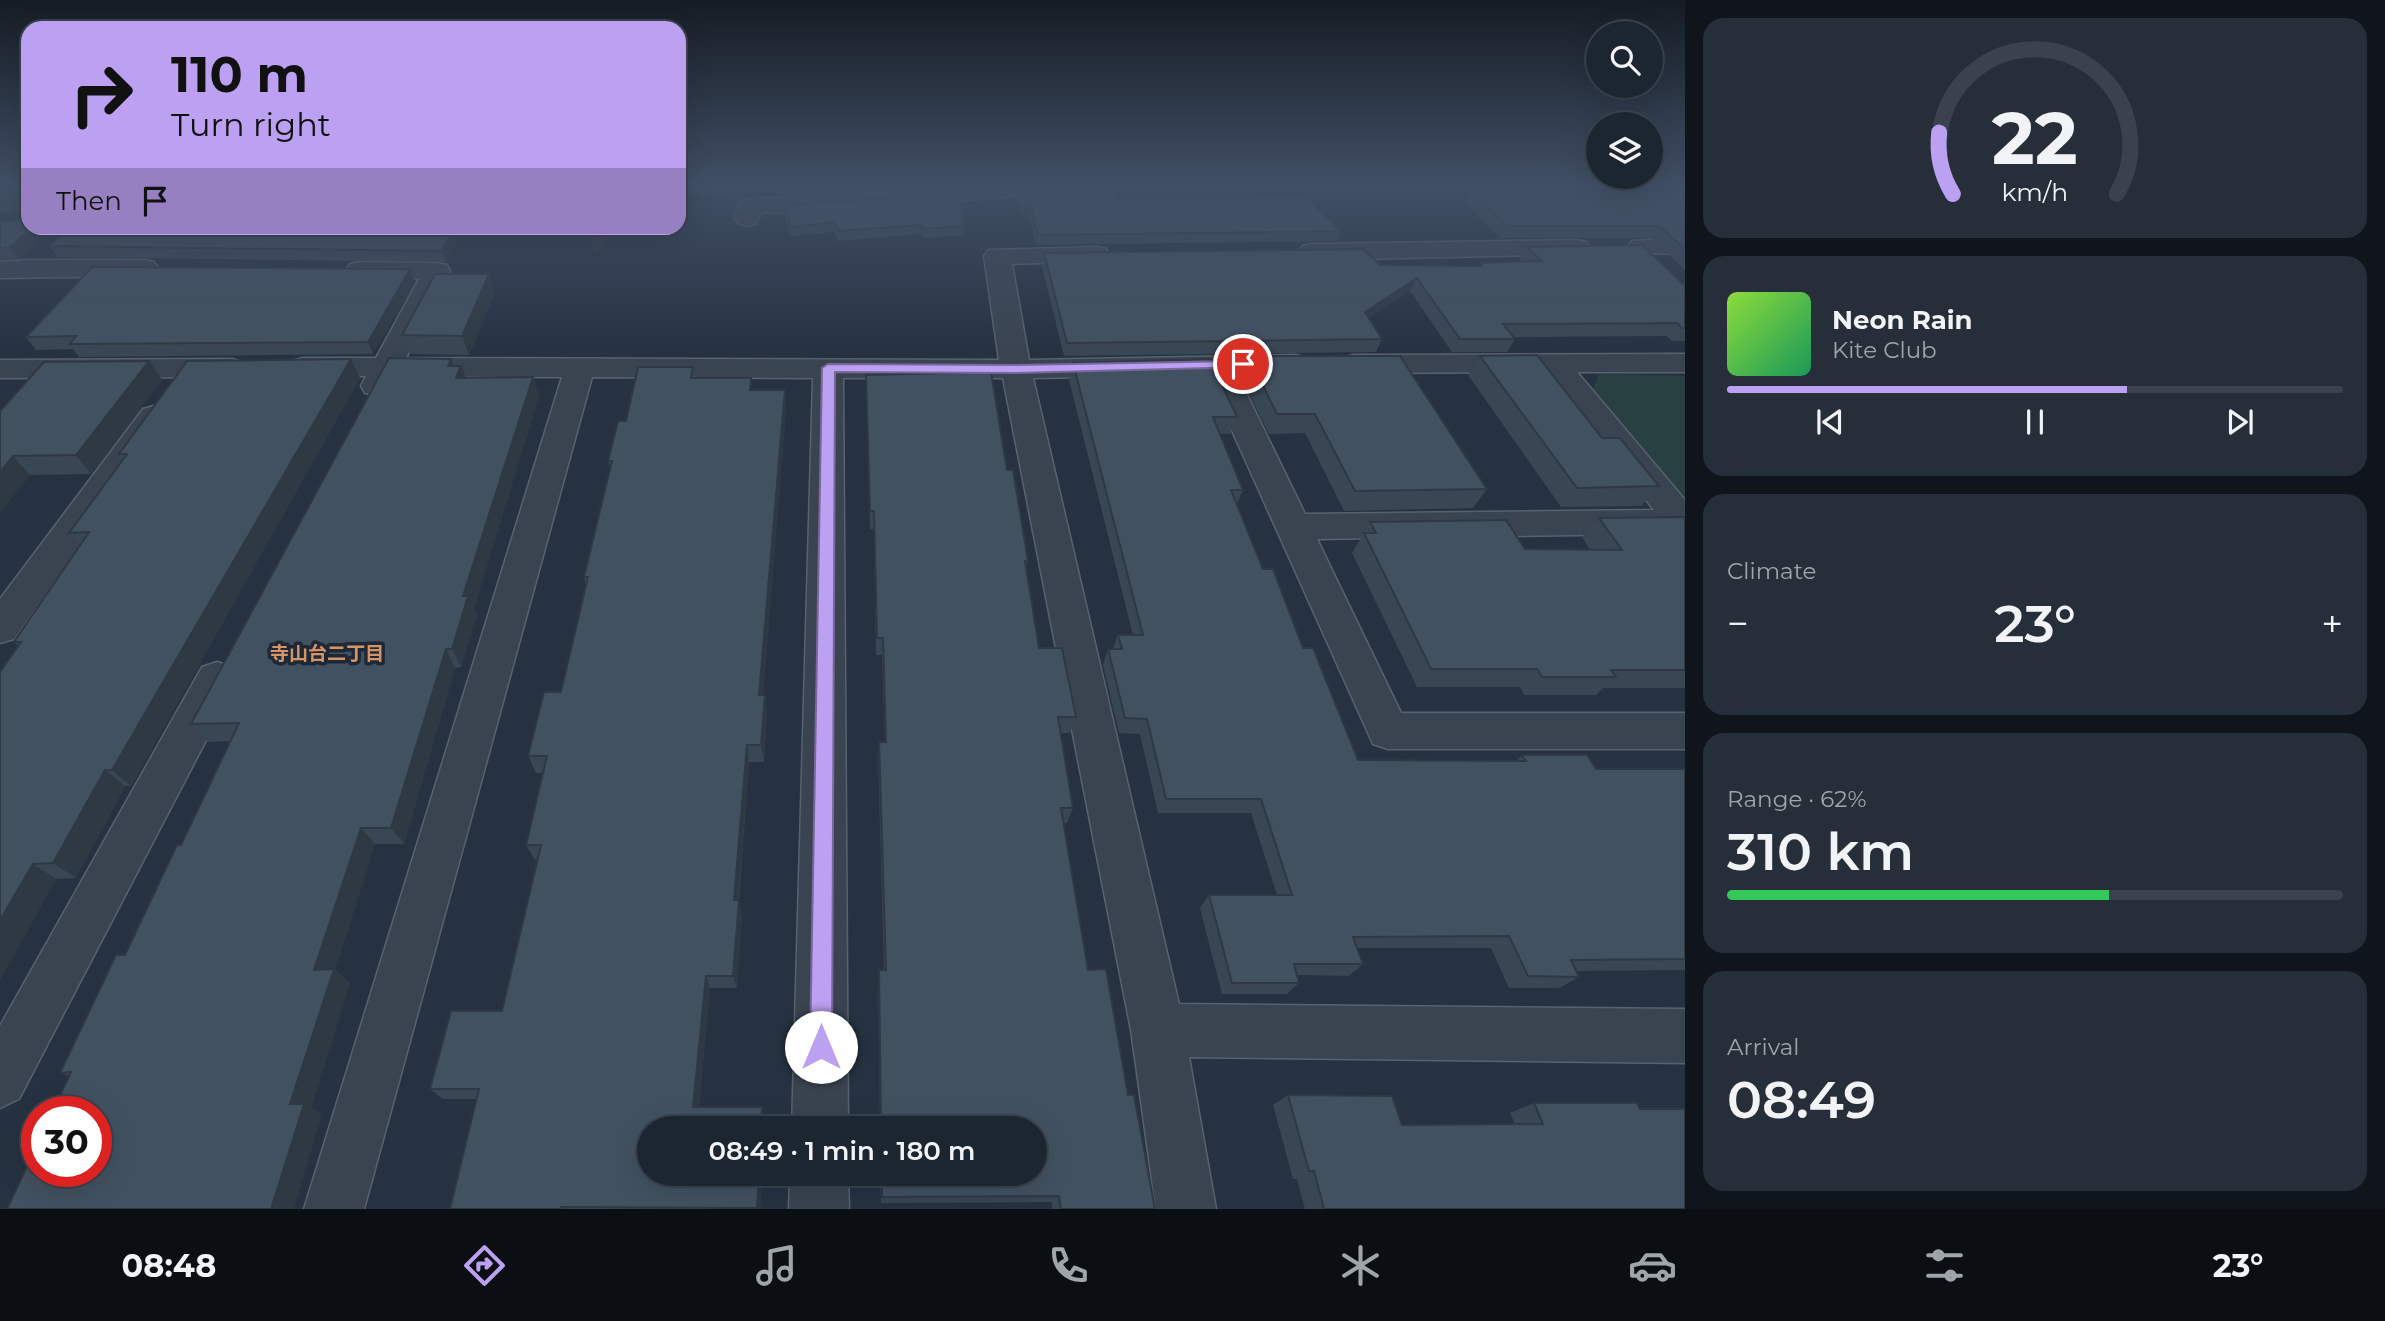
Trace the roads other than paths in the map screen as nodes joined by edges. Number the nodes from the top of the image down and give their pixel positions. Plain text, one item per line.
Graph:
1 (53, 243) edge
2 (1685, 246) edge
3 (1641, 247) junction
4 (1284, 252) edge
5 (1120, 254) edge
6 (13, 269) edge
7 (177, 269) edge
8 (328, 270) edge
9 (1667, 272) edge
10 (0, 293) edge
11 (1685, 363) edge
12 (1217, 364) junction
13 (1554, 364) junction
14 (387, 366) junction
15 (580, 367) junction
16 (828, 368) junction
17 (0, 369) edge
18 (188, 369) junction
19 (1016, 369) junction
20 (360, 415) edge
21 (1684, 522) edge
22 (1292, 527) junction
23 (0, 628) edge
24 (233, 649) edge
25 (1685, 732) edge
26 (1158, 1030) junction
27 (1685, 1036) edge
28 (0, 1080) edge
29 (820, 1116) edge
30 (819, 1186) edge
31 (334, 1209) edge
32 (819, 1209) edge
33 (1186, 1209) edge

1 - 6 street
2 - 3 street
3 - 4 street
3 - 9 street
5 - 19 street
6 - 7 street
6 - 10 street
8 - 14 street
11 - 13 street
12 - 13 street
12 - 19 street
12 - 22 street
13 - 21 street
14 - 15 street
14 - 18 street
14 - 20 street
15 - 16 street
15 - 31 street
16 - 19 street
16 - 29 street
17 - 18 street
18 - 23 street
19 - 26 street
21 - 22 street
22 - 25 street
24 - 28 street
26 - 27 street
26 - 33 street
30 - 32 street

